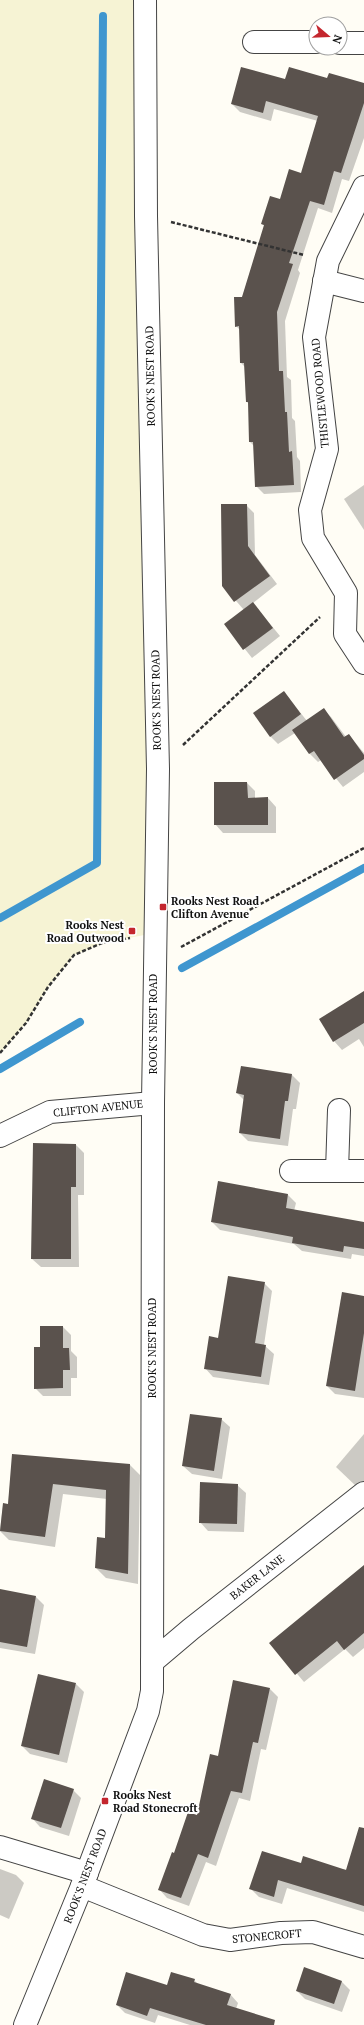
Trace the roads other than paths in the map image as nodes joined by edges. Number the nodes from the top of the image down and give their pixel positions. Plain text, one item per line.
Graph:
1 (145, 0) edge
2 (254, 42) dead end
3 (308, 42) edge
4 (348, 43) edge
5 (364, 43) edge
6 (364, 187) edge
7 (326, 271) junction
8 (364, 291) edge
9 (364, 663) edge
10 (153, 1103) junction
11 (339, 1110) dead end
12 (0, 1136) edge
13 (291, 1171) dead end
14 (337, 1171) junction
15 (364, 1171) edge
16 (364, 1493) edge
17 (152, 1662) junction
18 (0, 1847) edge
19 (85, 1880) junction
20 (364, 1947) edge
21 (24, 2025) edge

1 - 10 street, ROOK'S NEST ROAD
2 - 3 street
4 - 5 street
6 - 7 street, THISTLEWOOD ROAD
7 - 8 street
7 - 9 street, THISTLEWOOD ROAD
10 - 12 street, CLIFTON AVENUE
10 - 17 street, ROOK'S NEST ROAD
11 - 14 street
13 - 14 street
14 - 15 street
16 - 17 street, BAKER LANE
17 - 19 street, ROOK'S NEST ROAD
18 - 19 street, STONECROFT
19 - 20 street, STONECROFT
19 - 21 street, ROOK'S NEST ROAD

